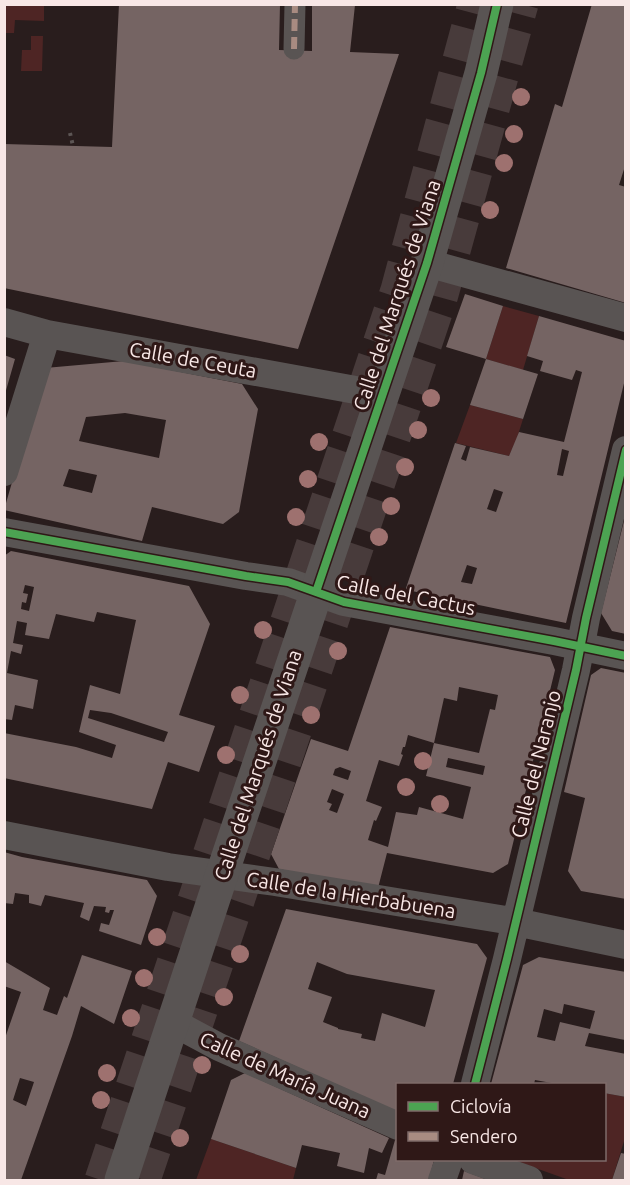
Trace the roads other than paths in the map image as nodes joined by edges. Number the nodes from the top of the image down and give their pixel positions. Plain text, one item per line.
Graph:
1 (295, 4) edge
2 (497, 4) edge
3 (294, 49) dead end
4 (427, 262) junction
5 (626, 318) edge
6 (4, 322) edge
7 (47, 334) junction
8 (383, 395) junction
9 (626, 450) edge
10 (4, 472) edge
11 (4, 532) edge
12 (316, 592) junction
13 (581, 646) junction
14 (626, 656) edge
15 (4, 835) edge
16 (222, 874) junction
17 (516, 922) junction
18 (626, 945) edge
19 (174, 1023) junction
20 (475, 1083) edge
21 (396, 1125) edge
22 (449, 1161) edge
23 (476, 1161) edge
24 (121, 1180) edge
25 (442, 1180) edge
26 (529, 1180) edge

1 - 3 street
2 - 4 street, Calle del Marqués de Viana
4 - 5 street
4 - 8 street, Calle del Marqués de Viana
6 - 7 street, Calle de Ceuta
7 - 8 street, Calle de Ceuta
7 - 10 street
8 - 12 street, Calle del Marqués de Viana
9 - 13 street, Calle del Naranjo
11 - 12 street, Calle del Cactus
12 - 13 street, Calle del Cactus
12 - 16 street, Calle del Marqués de Viana
13 - 14 street, Calle del Cactus
13 - 17 street, Calle del Naranjo
15 - 16 street, Calle de la Hierbabuena
16 - 17 street, Calle de la Hierbabuena
16 - 19 street, Calle del Marqués de Viana
17 - 18 street, Calle de la Hierbabuena
17 - 20 street, Calle del Naranjo
19 - 21 street, Calle de María Juana
19 - 24 street, Calle del Marqués de Viana
22 - 25 street
23 - 26 street

